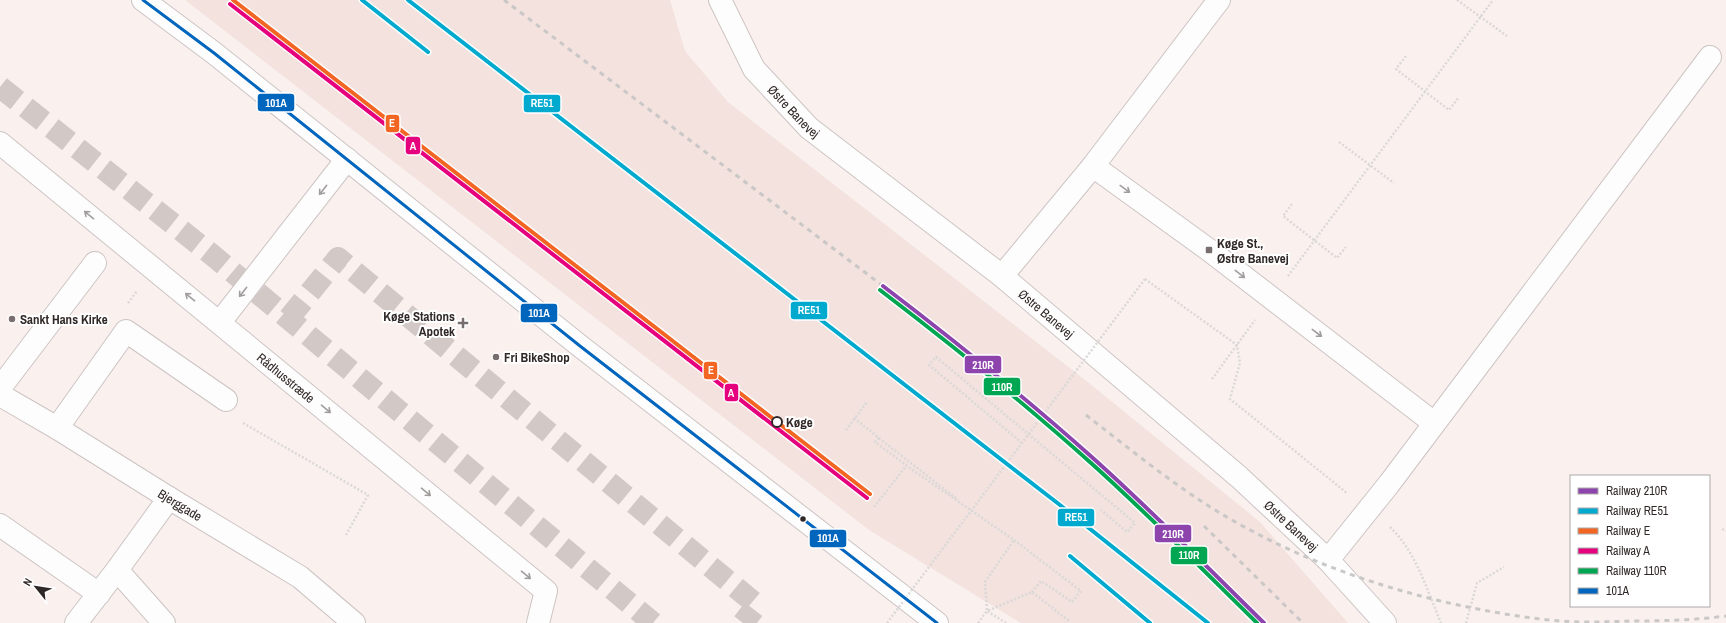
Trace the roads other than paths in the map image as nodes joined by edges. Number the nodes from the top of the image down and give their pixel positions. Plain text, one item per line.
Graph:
1 (143, 0) edge
2 (720, 0) edge
3 (1219, 0) edge
4 (1710, 57) dead end
5 (0, 143) edge
6 (347, 159) junction
7 (1093, 166) junction
8 (95, 263) dead end
9 (1002, 276) junction
10 (220, 322) junction
11 (0, 388) edge
12 (0, 395) edge
13 (226, 400) road end
14 (1434, 423) junction
15 (58, 428) junction
16 (169, 498) junction
17 (0, 525) edge
18 (1328, 560) junction
19 (117, 570) junction
20 (99, 594) junction
21 (76, 623) edge
22 (164, 623) edge
23 (354, 623) edge
24 (538, 623) edge
25 (937, 623) edge
26 (1385, 623) edge

1 - 6 street
2 - 9 street, Østre Banevej
3 - 7 street
4 - 14 street
10 -> 5 street, Rådhusstræde
6 -> 10 street
6 - 25 street
7 - 9 street
7 -> 14 street
8 - 11 street
9 - 18 street, Østre Banevej
10 -> 24 street, Rådhusstræde
12 - 15 street, Bjerggade
13 - 15 street
14 - 18 street
15 - 16 street, Bjerggade
16 - 19 street
16 - 23 street, Bjerggade
17 - 20 street
18 - 26 street, Østre Banevej
19 - 20 street
19 - 22 street
20 - 21 street

